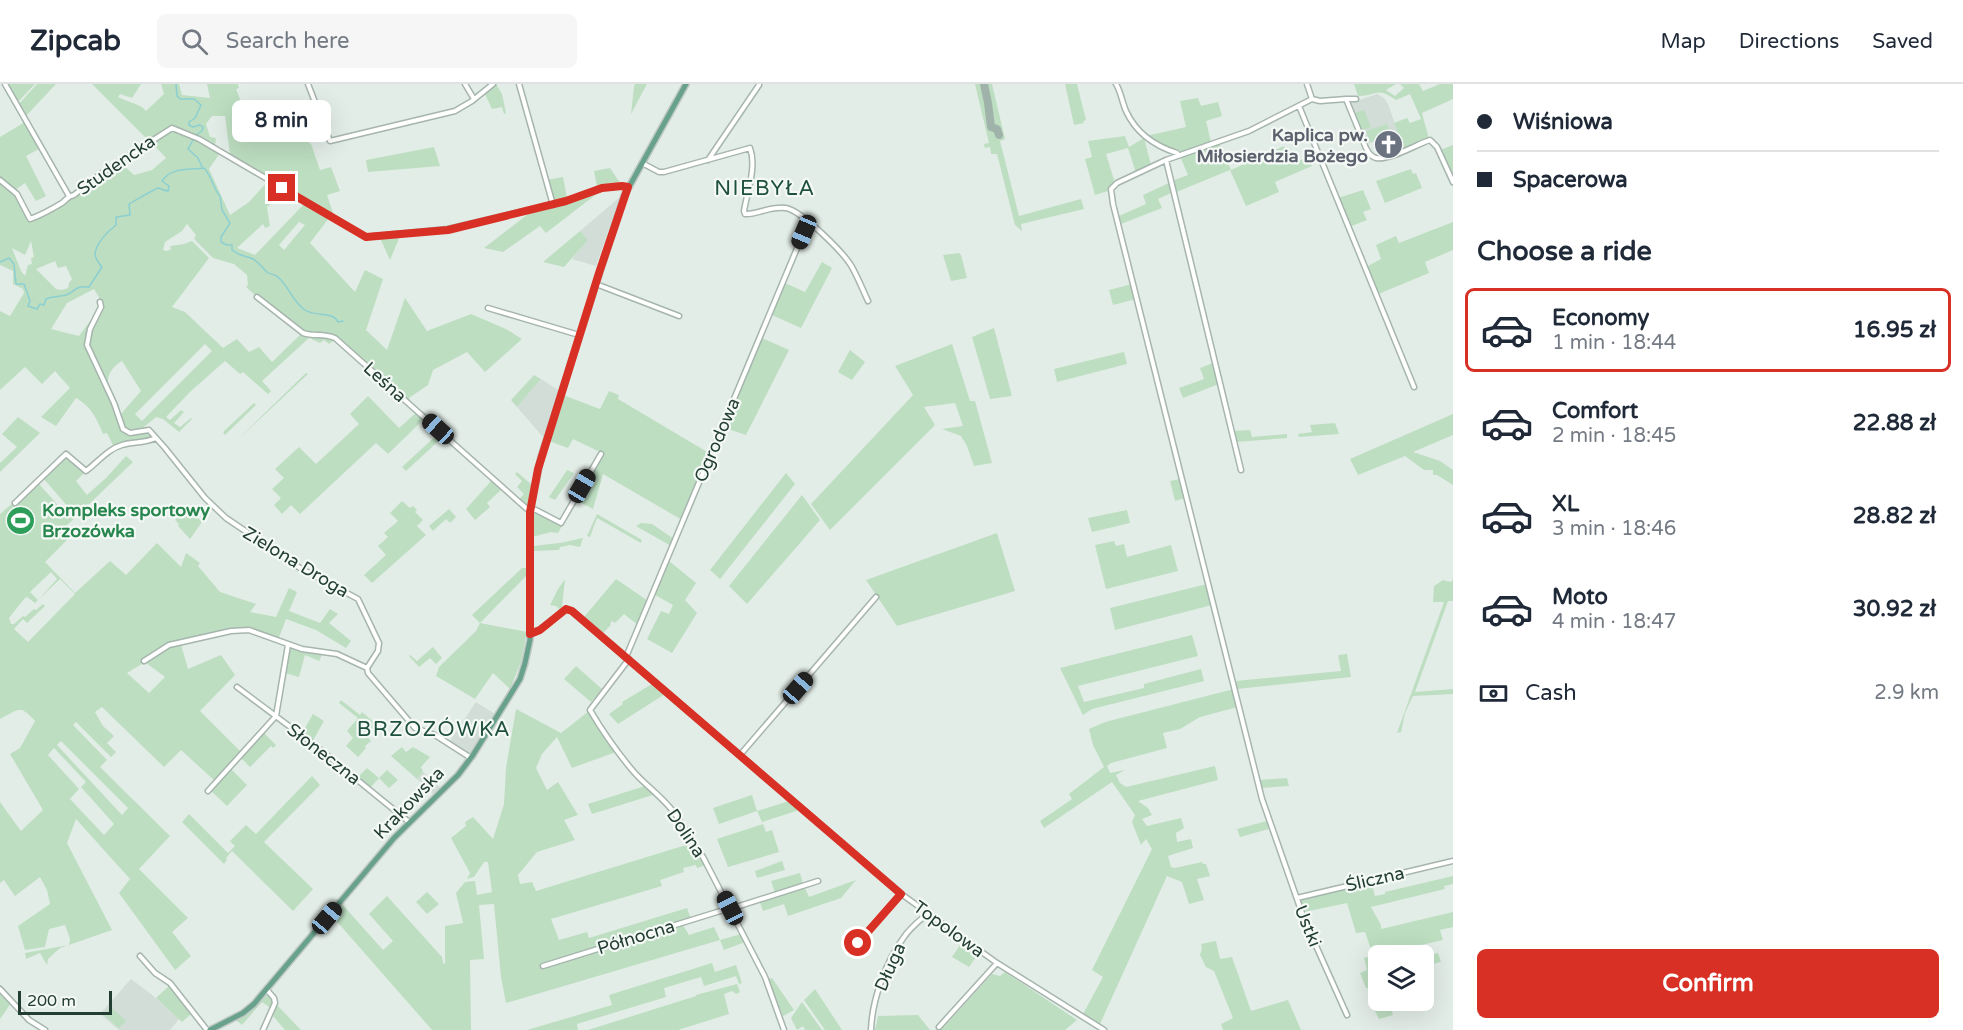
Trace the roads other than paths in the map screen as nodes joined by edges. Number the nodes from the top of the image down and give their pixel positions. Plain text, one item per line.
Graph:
1 (5, 84) edge
2 (308, 84) edge
3 (465, 84) edge
4 (493, 84) edge
5 (519, 84) edge
6 (686, 84) edge
7 (1116, 84) edge
8 (1307, 84) edge
9 (759, 85) edge
10 (474, 99) junction
11 (1312, 99) junction
12 (1346, 99) junction
13 (1356, 99) dead end
14 (1299, 106) junction
15 (1178, 155) junction
16 (708, 159) junction
17 (1166, 160) junction
18 (641, 162) junction
19 (1451, 175) edge
20 (0, 180) edge
21 (1453, 182) edge
22 (628, 187) junction
23 (69, 196) junction
24 (554, 205) junction
25 (808, 222) junction
26 (595, 284) junction
27 (257, 297) dead end
28 (868, 301) dead end
29 (99, 302) dead end
30 (488, 308) dead end
31 (679, 316) dead end
32 (579, 335) junction
33 (1414, 387) dead end
34 (156, 438) junction
35 (601, 454) dead end
36 (1241, 470) dead end
37 (15, 503) dead end
38 (531, 510) junction
39 (876, 597) dead end
40 (530, 634) junction
41 (288, 645) junction
42 (627, 658) junction
43 (144, 661) dead end
44 (367, 668) junction
45 (237, 687) dead end
46 (276, 716) junction
47 (740, 755) junction
48 (471, 758) junction
49 (208, 791) dead end
50 (410, 822) junction
51 (1453, 861) edge
52 (818, 881) dead end
53 (901, 894) junction
54 (1297, 898) junction
55 (730, 909) junction
56 (927, 914) junction
57 (858, 943) dead end
58 (140, 956) dead end
59 (997, 963) junction
60 (543, 966) dead end
61 (0, 989) edge
62 (267, 990) junction
63 (1347, 1015) dead end
64 (939, 1027) dead end
65 (45, 1030) edge
66 (208, 1030) edge
67 (263, 1030) edge
68 (784, 1030) edge
69 (871, 1030) edge
70 (1104, 1030) edge

1 - 23 street, Studencka
2 - 10 street
3 - 10 street
4 - 10 street
5 - 24 street
6 - 18 main road, Krakowska
7 - 15 street
8 - 11 street
9 - 16 street
11 - 12 street
11 - 14 street, Ustki
12 - 13 street
12 - 19 street
14 - 15 street, Ustki
14 - 33 street
15 - 17 street, Ustki
16 - 18 street
16 - 25 street
17 - 36 street
17 - 54 street, Ustki
18 - 22 main road, Krakowska
19 - 21 street
20 - 23 street, Studencka
22 - 24 street
22 - 26 main road, Krakowska
23 - 24 street, Studencka
25 - 28 street
25 - 42 street, Ogrodowa
26 - 31 street
26 - 32 main road, Krakowska
27 - 38 street, Leśna
29 - 34 street
30 - 32 street
32 - 38 main road, Krakowska
34 - 37 street
34 - 44 street, Zielona Droga
35 - 38 street, Leśna
38 - 40 main road, Krakowska
39 - 47 street
40 - 42 street, Topolowa
40 - 48 main road, Krakowska
41 - 43 street
41 - 44 street
41 - 46 street
42 - 47 street, Topolowa
42 - 55 street, Dolina
44 - 48 street
45 - 46 street, Słoneczna
46 - 49 street
46 - 50 street, Słoneczna
47 - 53 street, Topolowa
48 - 50 main road, Krakowska
50 - 62 main road, Krakowska
51 - 54 street, Śliczna
52 - 55 street, Północna
53 - 56 street, Topolowa
53 - 57 street
54 - 63 street, Ustki
55 - 60 street, Północna
55 - 68 street, Dolina
56 - 59 street, Topolowa
56 - 69 street, Długa
58 - 66 street
59 - 64 street
59 - 70 street, Topolowa
61 - 65 street
62 - 66 main road, Krakowska
62 - 67 street

